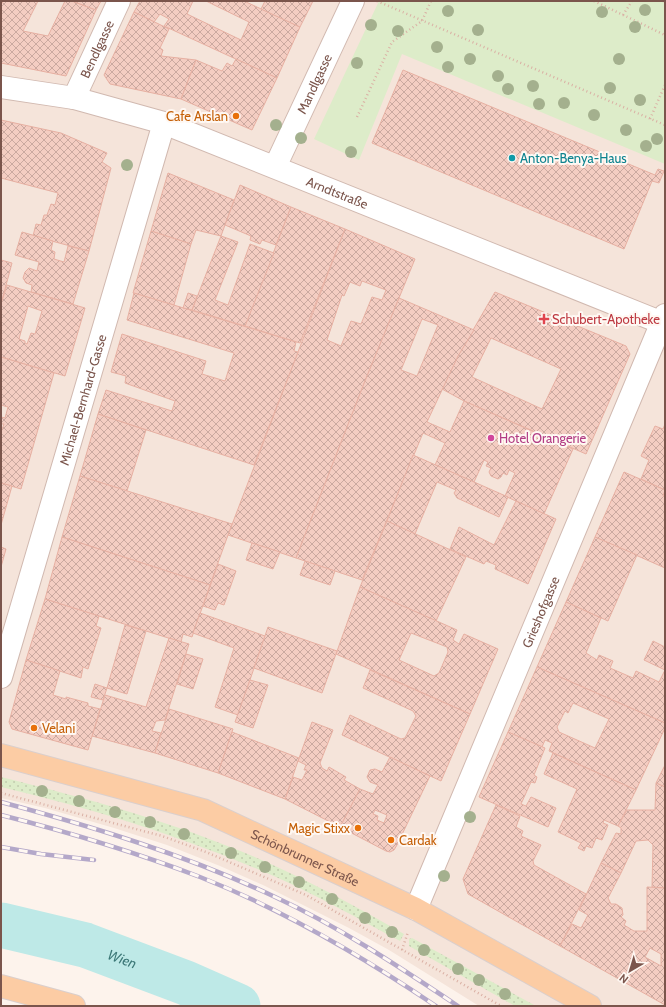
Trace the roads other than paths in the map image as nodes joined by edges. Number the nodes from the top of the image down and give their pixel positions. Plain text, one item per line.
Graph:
1 (119, 1) edge
2 (353, 1) edge
3 (1, 87) edge
4 (74, 98) junction
5 (164, 122) junction
6 (275, 167) junction
7 (664, 321) edge
8 (1, 677) edge
9 (1, 755) edge
10 (416, 909) junction
11 (1, 986) edge
12 (74, 1006) edge
13 (590, 1006) edge

1 - 4 street, Bendlgasse
2 - 6 street, Mandlgasse
3 - 4 street, Arndtstraße
4 - 5 street, Arndtstraße
5 - 6 street, Arndtstraße
5 - 8 street, Michael-Bernhard-Gasse
6 - 7 street, Arndtstraße
7 - 10 street, Grieshofgasse
9 - 10 main road, Schönbrunner Straße
10 - 13 main road, Schönbrunner Straße
11 - 12 main road

